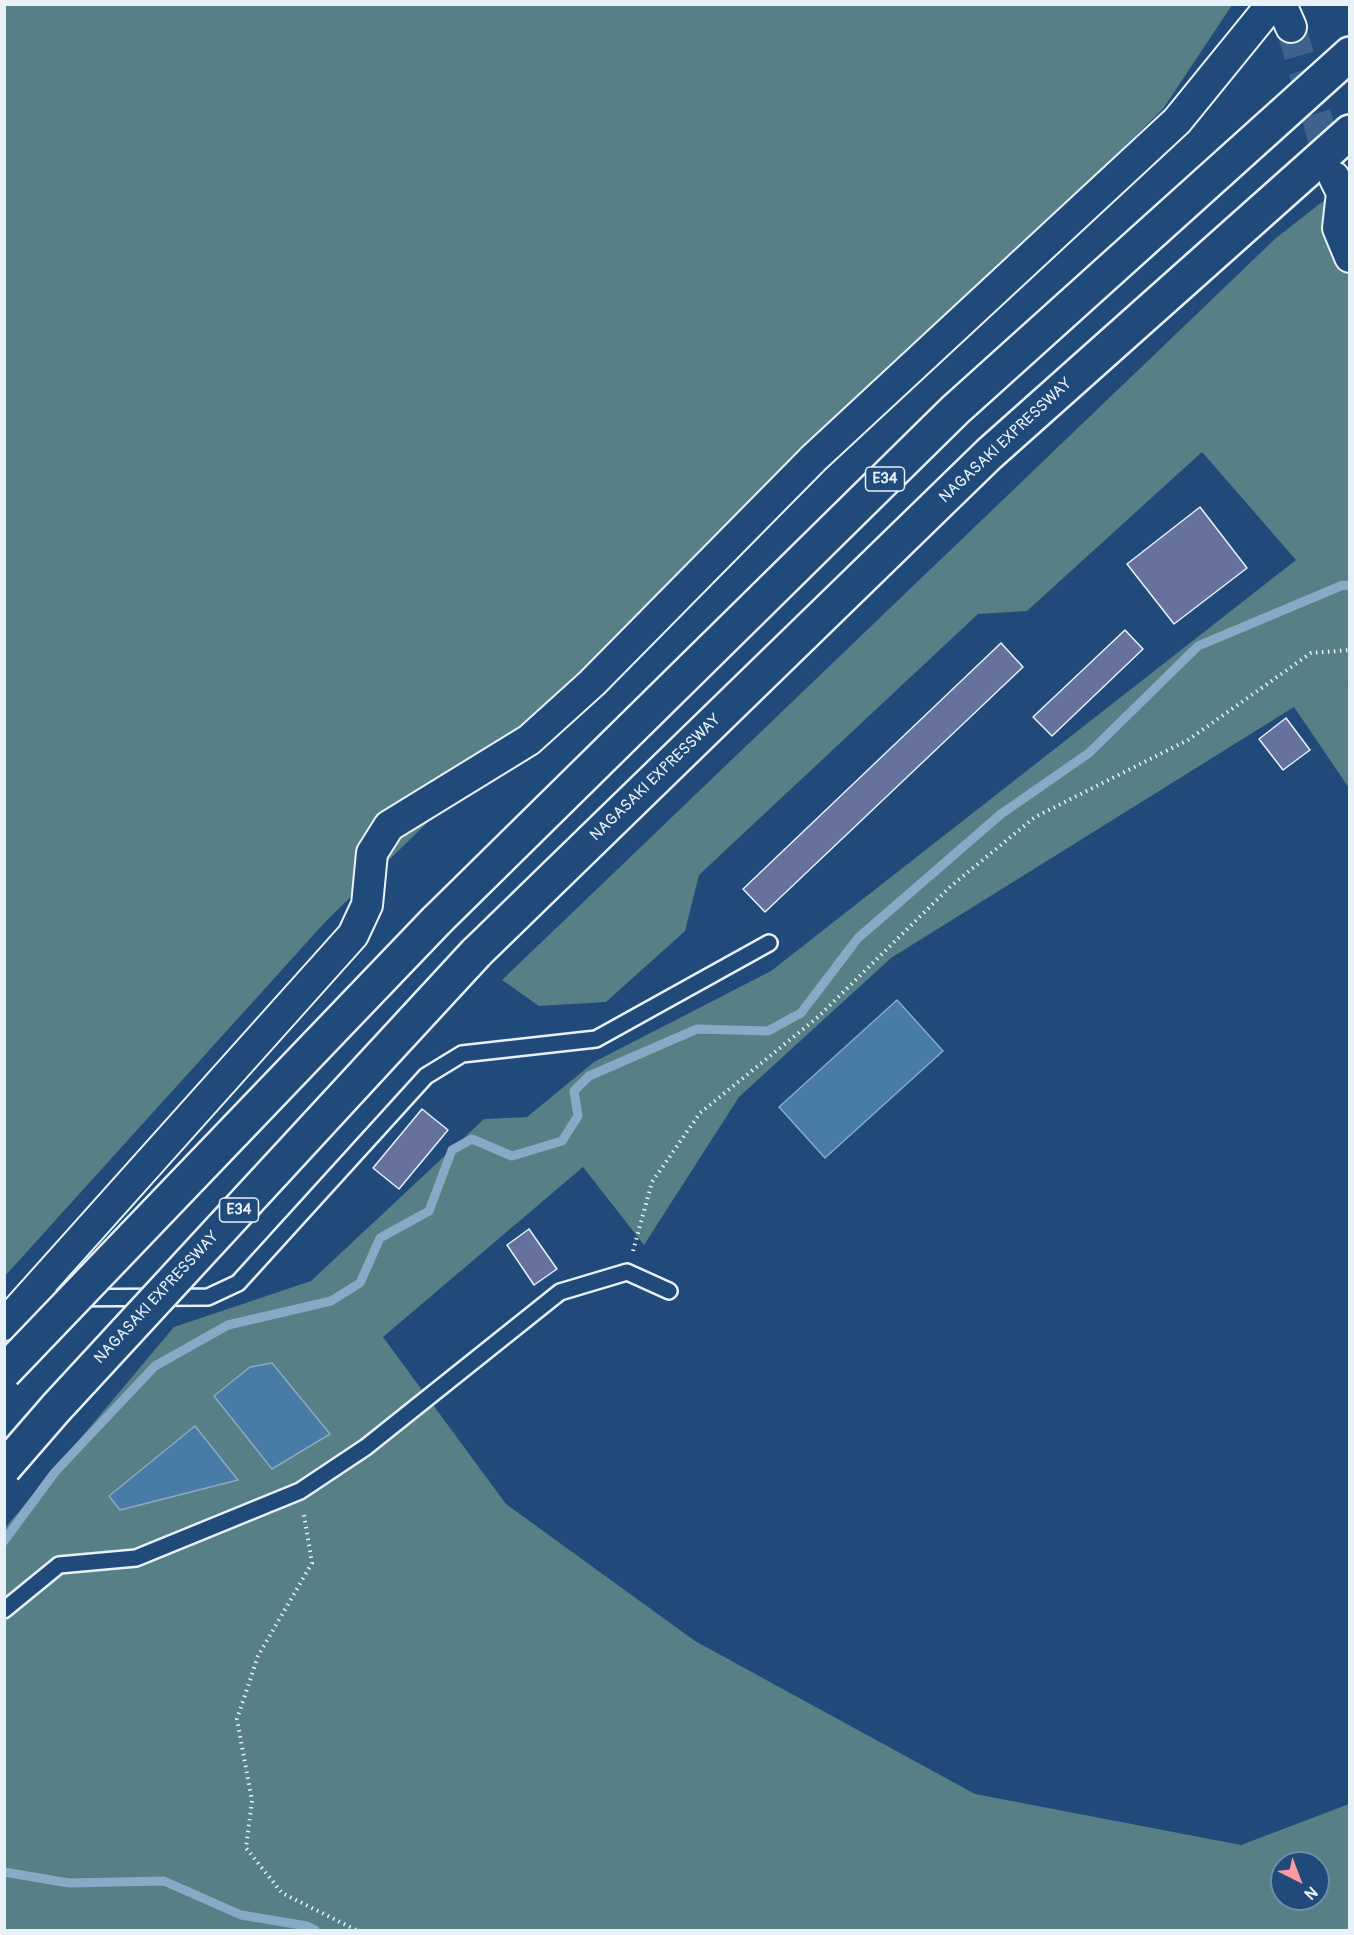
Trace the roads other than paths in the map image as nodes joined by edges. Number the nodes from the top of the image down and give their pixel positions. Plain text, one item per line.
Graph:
1 (1272, 4) edge
2 (1350, 54) edge
3 (1350, 132) edge
4 (1342, 186) tunnel mouth
5 (1350, 257) edge
6 (769, 943) dead end
7 (669, 1291) dead end
8 (28, 1298) junction
9 (4, 1325) edge
10 (4, 1372) edge
11 (4, 1468) edge
12 (4, 1610) edge

1 - 8 street
2 - 10 highway, E34, bridge
3 - 11 highway, NAGASAKI EXPRESSWAY / E34, bridge
4 - 5 street
6 - 8 lane
7 - 12 lane
8 - 9 street

